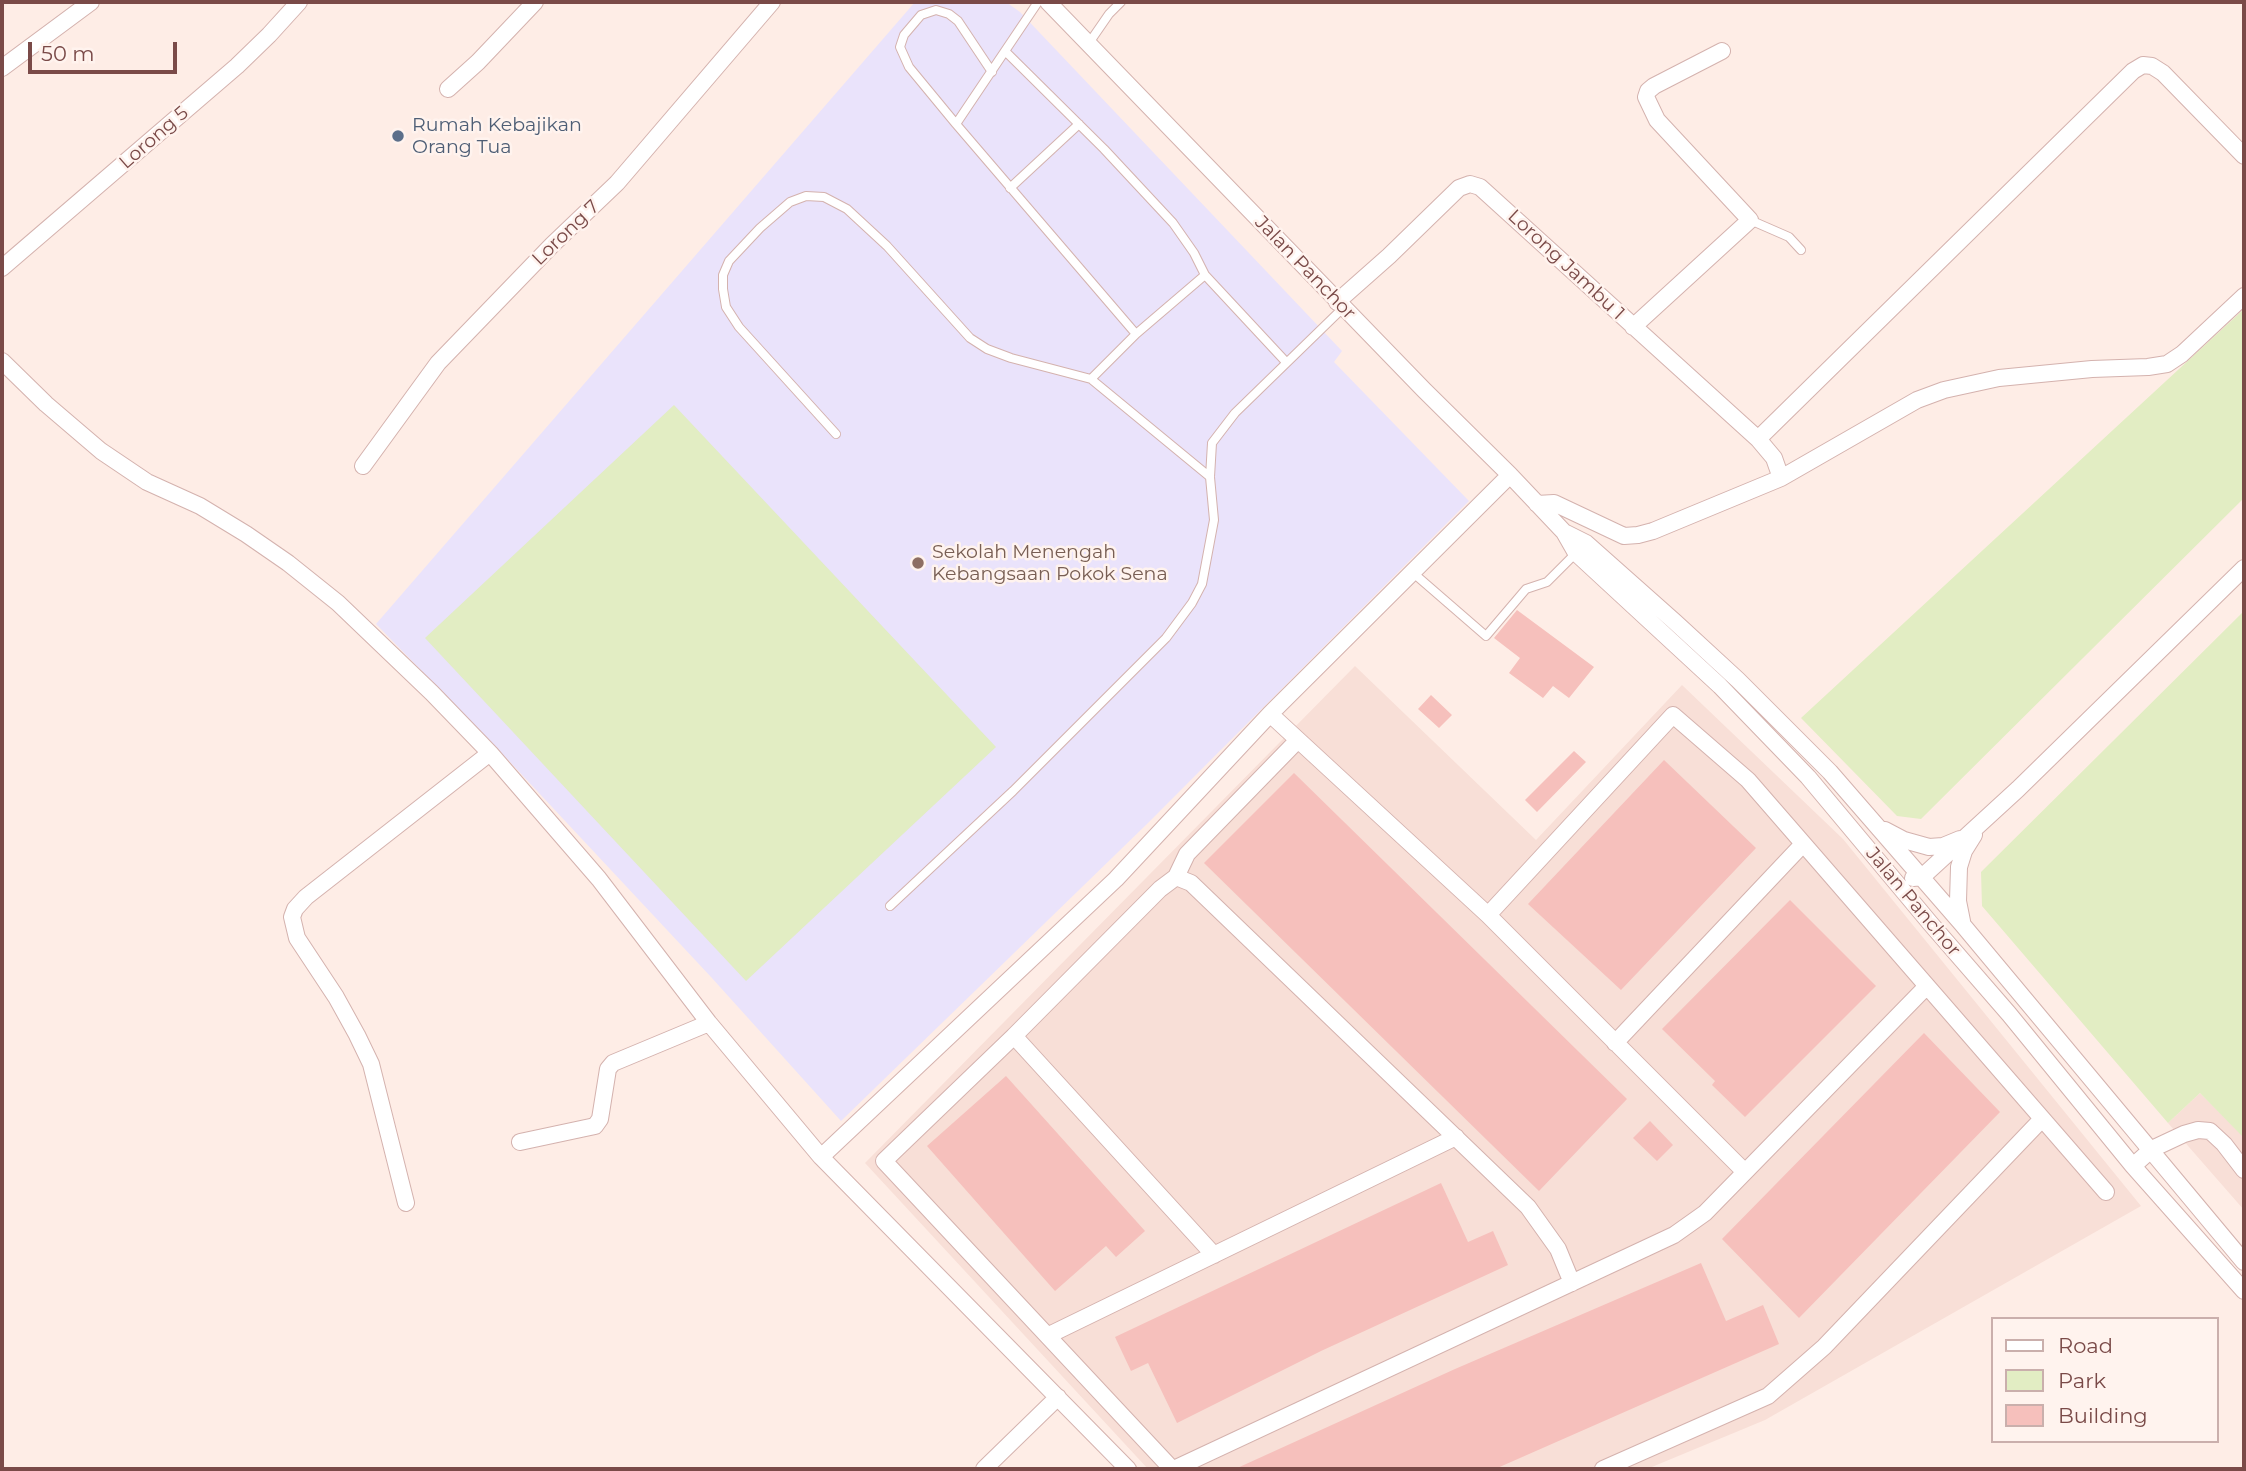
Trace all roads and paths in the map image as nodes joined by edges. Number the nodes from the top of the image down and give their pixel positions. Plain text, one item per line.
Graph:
1 (91, 2) edge
2 (299, 2) edge
3 (535, 2) edge
4 (772, 2) edge
5 (1038, 2) edge
6 (1048, 2) edge
7 (1121, 2) edge
8 (1089, 43) junction
9 (1006, 51) junction
10 (1722, 51) dead end
11 (2, 68) edge
12 (992, 72) junction
13 (448, 89) dead end
14 (956, 124) junction
15 (1079, 124) junction
16 (2244, 156) edge
17 (1010, 188) junction
18 (1750, 220) junction
19 (1801, 250) dead end
20 (2, 268) edge
21 (1205, 275) junction
22 (2244, 296) edge
23 (1340, 305) junction
24 (1633, 327) junction
25 (1136, 334) junction
26 (2, 361) edge
27 (1286, 362) junction
28 (1091, 379) junction
29 (836, 434) dead end
30 (1758, 439) junction
31 (363, 466) dead end
32 (1510, 475) junction
33 (1210, 477) junction
34 (1781, 478) junction
35 (1537, 504) junction
36 (1581, 548) junction
37 (2244, 568) edge
38 (1411, 571) junction
39 (1270, 714) junction
40 (1298, 740) junction
41 (490, 753) junction
42 (1982, 821) junction
43 (1874, 823) junction
44 (1965, 837) junction
45 (1803, 844) junction
46 (1881, 865) junction
47 (1177, 877) junction
48 (1922, 877) junction
49 (890, 906) dead end
50 (1488, 915) junction
51 (1930, 923) junction
52 (1962, 924) junction
53 (1927, 986) junction
54 (709, 1023) junction
55 (1014, 1036) junction
56 (1615, 1042) junction
57 (2042, 1119) junction
58 (1456, 1137) junction
59 (520, 1142) dead end
60 (2152, 1149) junction
61 (821, 1157) junction
62 (2242, 1163) edge
63 (2133, 1166) junction
64 (1745, 1172) junction
65 (2106, 1192) dead end
66 (406, 1203) dead end
67 (1214, 1255) junction
68 (2244, 1262) edge
69 (1572, 1283) junction
70 (2244, 1291) edge
71 (1049, 1335) junction
72 (1058, 1397) junction
73 (984, 1469) edge
74 (1128, 1469) edge
75 (1173, 1469) edge
76 (1603, 1469) edge

1 - 11 street
2 - 20 street, Lorong 5
3 - 13 street
4 - 31 street, Lorong 7
5 - 9 lane
6 - 8 street, Jalan Panchor
7 - 8 lane
8 - 23 street, Jalan Panchor
9 - 12 lane
9 - 15 lane
10 - 18 street
12 - 14 lane
12 - 14 lane
14 - 17 lane
15 - 17 lane
15 - 21 lane
16 - 30 street
17 - 25 lane
18 - 19 lane
18 - 24 street
21 - 25 lane
21 - 27 lane
22 - 34 street
23 - 24 street, Lorong Jambu 1
23 - 27 lane
23 - 32 street, Jalan Panchor
24 - 30 street, Lorong Jambu 1
25 - 28 lane
26 - 41 street
27 - 33 lane
28 - 29 lane
28 - 33 lane
30 - 34 street, Lorong Jambu 1
32 - 35 street, Jalan Panchor
32 - 38 street
33 - 49 lane
34 - 35 street
35 - 36 street, Jalan Panchor
36 - 38 lane
36 - 43 street, Jalan Panchor
36 - 46 street, Jalan Panchor
37 - 42 street
38 - 39 street
39 - 40 street
39 - 61 street
40 - 47 street
40 - 50 street
41 - 54 street
41 - 66 street
42 - 44 street
42 - 52 street
43 - 44 street
43 - 48 street, Jalan Panchor
44 - 48 street
45 - 50 street
45 - 53 street
45 - 56 street
46 - 48 street
46 - 51 street, Jalan Panchor
47 - 55 street
47 - 58 street
48 - 51 street
48 - 52 street, Jalan Panchor
50 - 56 street
51 - 63 street, Jalan Panchor
52 - 60 street, Jalan Panchor
53 - 57 street
53 - 64 street
54 - 59 street
54 - 61 street
55 - 67 street
55 - 71 street
56 - 64 street
57 - 65 street
57 - 76 street
58 - 67 street
58 - 69 street
60 - 62 street
60 - 63 street
60 - 68 street, Jalan Panchor
61 - 72 street
63 - 70 street, Jalan Panchor
64 - 69 street
67 - 71 street
69 - 75 street
71 - 75 street
72 - 73 street
72 - 74 street

